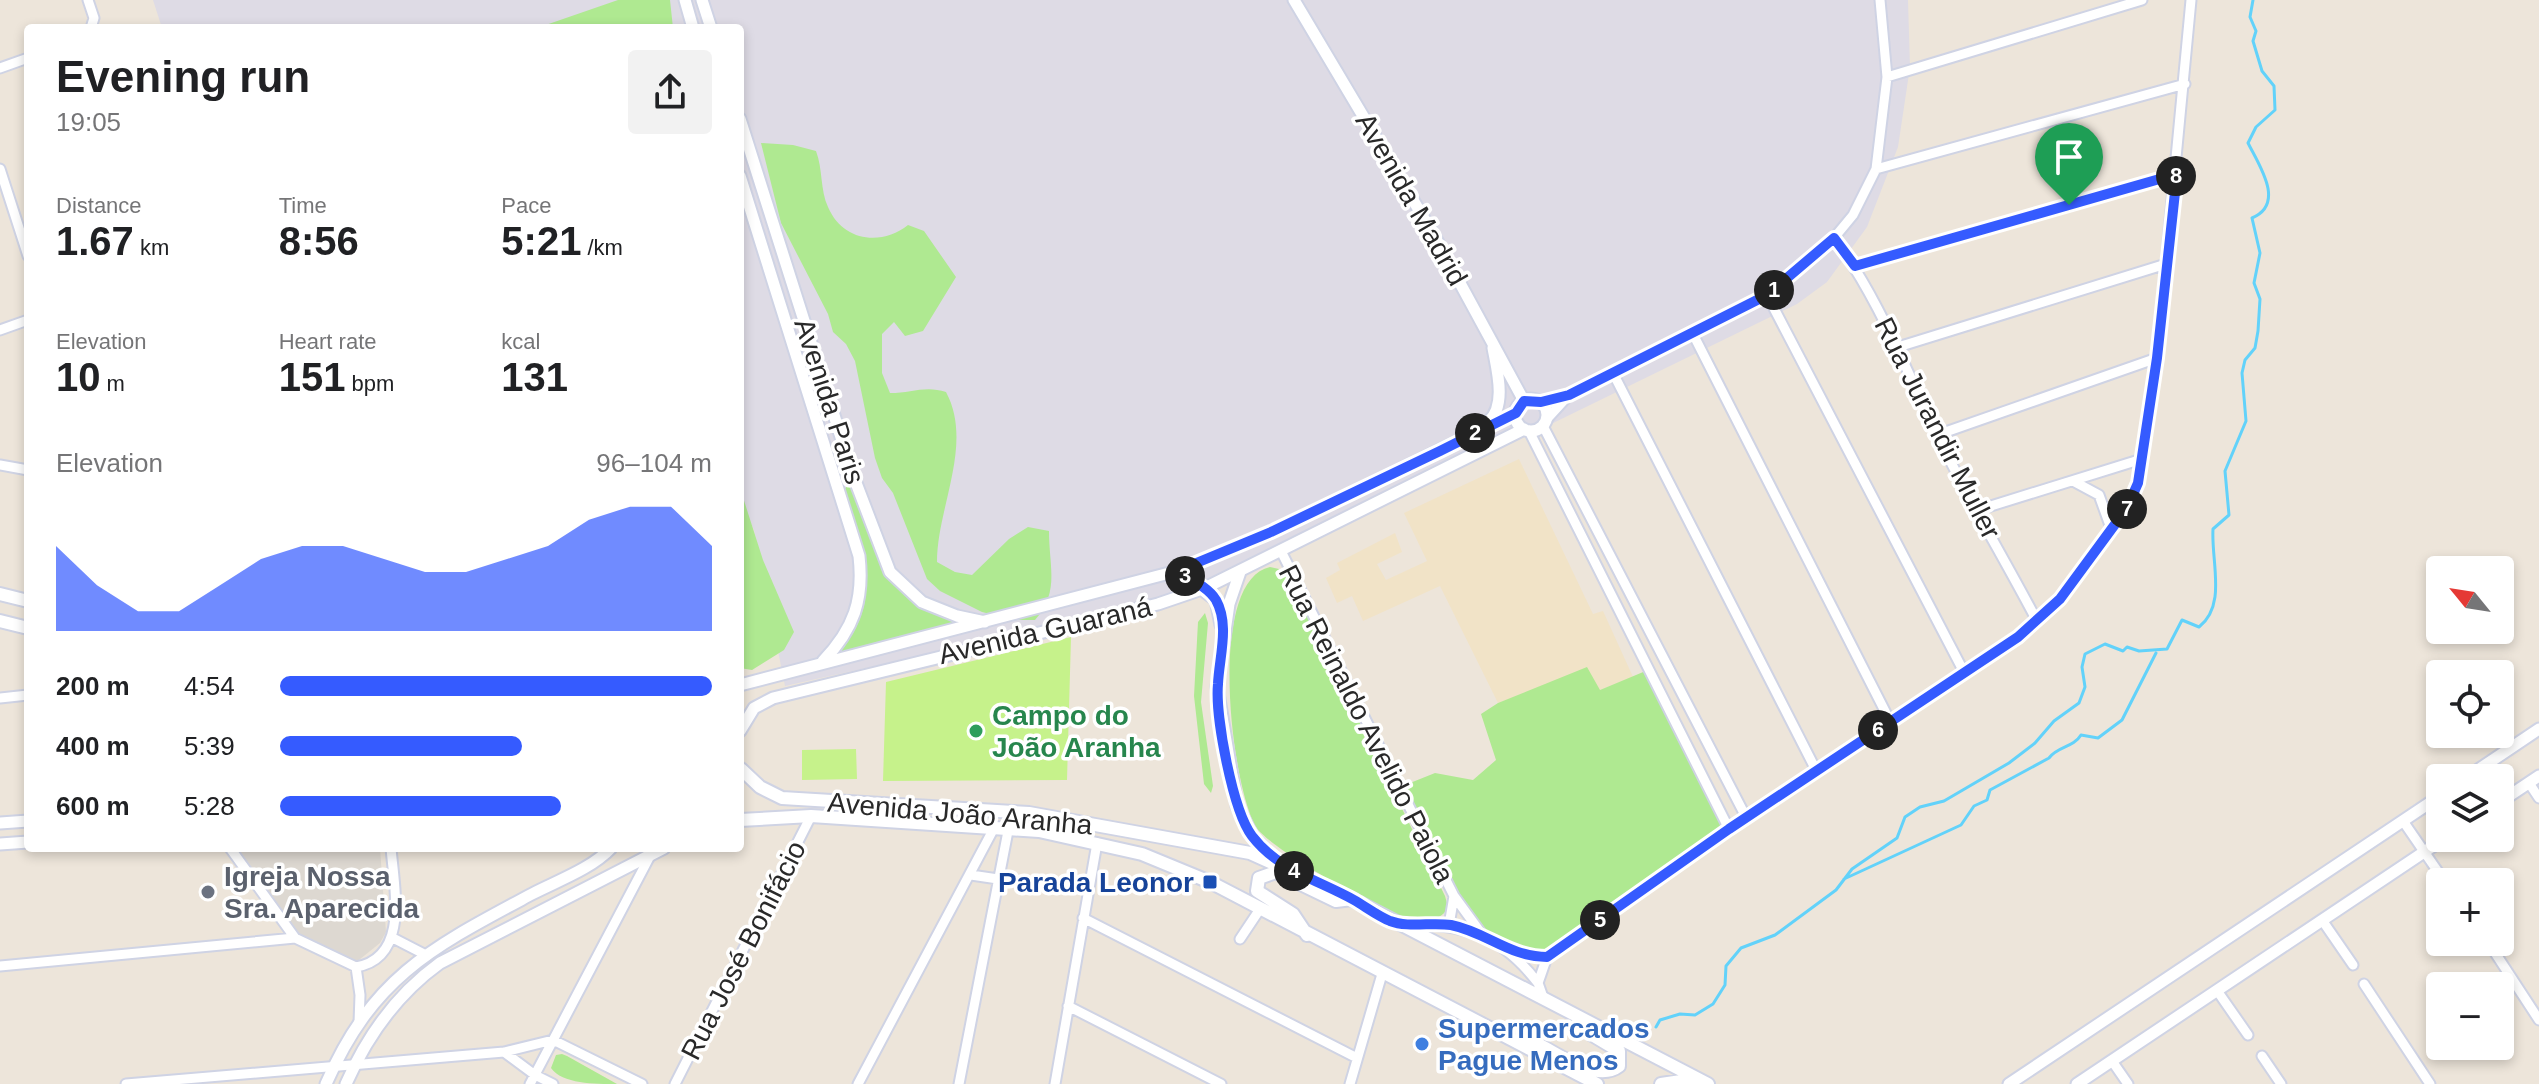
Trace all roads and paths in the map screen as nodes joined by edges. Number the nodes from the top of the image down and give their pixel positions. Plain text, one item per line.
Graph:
1 (88, 0) edge
2 (685, 0) edge
3 (702, 0) edge
4 (1294, 0) edge
5 (1880, 0) edge
6 (2142, 0) edge
7 (2191, 0) edge
8 (91, 24) edge
9 (692, 24) edge
10 (710, 24) edge
11 (24, 59) edge
12 (0, 68) edge
13 (1887, 77) junction
14 (2185, 84) junction
15 (744, 132) edge
16 (0, 169) edge
17 (1876, 169) junction
18 (2177, 174) junction
19 (744, 189) edge
20 (4, 194) edge
21 (1834, 238) junction
22 (24, 246) edge
23 (2166, 264) junction
24 (1855, 266) junction
25 (1767, 295) junction
26 (24, 321) edge
27 (0, 330) edge
28 (1489, 332) junction
29 (1693, 334) junction
30 (1898, 347) junction
31 (2157, 358) junction
32 (1613, 373) junction
33 (1569, 395) junction
34 (1524, 401) junction
35 (1541, 402) junction
36 (1516, 413) junction
37 (1545, 423) junction
38 (1526, 430) junction
39 (1937, 435) junction
40 (1467, 437) junction
41 (2142, 459) junction
42 (0, 465) edge
43 (24, 469) edge
44 (2073, 481) junction
45 (1978, 510) junction
46 (2112, 531) junction
47 (1281, 551) junction
48 (1177, 571) junction
49 (1240, 572) junction
50 (1205, 588) junction
51 (0, 594) edge
52 (24, 600) edge
53 (0, 621) edge
54 (2037, 621) junction
55 (990, 623) junction
56 (24, 627) edge
57 (1223, 637) junction
58 (823, 661) junction
59 (1965, 674) junction
60 (744, 684) edge
61 (24, 695) edge
62 (0, 698) edge
63 (1890, 721) junction
64 (744, 726) edge
65 (2539, 729) edge
66 (2487, 764) edge
67 (744, 771) edge
68 (1817, 772) junction
69 (2534, 780) edge
70 (2514, 793) edge
71 (2539, 798) edge
72 (2426, 805) edge
73 (811, 816) junction
74 (1746, 817) junction
75 (744, 819) edge
76 (24, 821) edge
77 (2403, 821) junction
78 (0, 823) edge
79 (1729, 829) junction
80 (993, 830) junction
81 (1008, 831) junction
82 (24, 842) edge
83 (1097, 843) junction
84 (0, 844) edge
85 (2424, 851) junction
86 (233, 852) edge
87 (391, 852) edge
88 (605, 852) edge
89 (651, 853) joint
90 (1278, 863) junction
91 (2436, 868) edge
92 (971, 875) junction
93 (998, 879) junction
94 (1454, 896) junction
95 (1352, 899) junction
96 (1260, 909) junction
97 (1083, 918) junction
98 (2322, 920) junction
99 (1392, 922) junction
100 (1449, 925) junction
101 (1481, 933) junction
102 (1307, 935) junction
103 (391, 937) junction
104 (295, 938) junction
105 (1240, 939) dead end
106 (1514, 953) junction
107 (424, 954) junction
108 (2497, 956) edge
109 (1547, 957) junction
110 (2353, 965) dead end
111 (0, 966) edge
112 (356, 967) junction
113 (1382, 974) junction
114 (1538, 983) junction
115 (2364, 984) dead end
116 (2218, 992) junction
117 (1544, 1000) junction
118 (1068, 1006) junction
119 (1576, 1018) junction
120 (2539, 1020) edge
121 (359, 1023) junction
122 (2248, 1035) dead end
123 (553, 1040) junction
124 (1515, 1041) junction
125 (504, 1052) junction
126 (2262, 1056) dead end
127 (1357, 1058) junction
128 (2112, 1061) junction
129 (353, 1067) junction
130 (333, 1069) junction
131 (533, 1080) edge
132 (1703, 1082) edge
133 (126, 1084) edge
134 (326, 1084) edge
135 (346, 1084) edge
136 (553, 1084) edge
137 (642, 1084) edge
138 (675, 1084) edge
139 (858, 1084) edge
140 (959, 1084) edge
141 (1055, 1084) edge
142 (1221, 1084) edge
143 (1350, 1084) edge
144 (1597, 1084) edge
145 (1661, 1084) edge
146 (2009, 1084) edge
147 (2077, 1084) edge
148 (2128, 1084) edge
149 (2281, 1084) edge
150 (2430, 1084) edge

1 - 8 street
2 - 9 street
3 - 10 street
4 - 28 street, Avenida Madrid
5 - 13 street
6 - 13 street
7 - 14 street
11 - 12 street
13 - 17 street
14 - 17 street
14 - 18 street
15 - 55 street, Avenida Paris
16 - 20 street
17 - 21 street
18 - 23 street
18 - 24 street
19 - 58 street, Avenida Paris
20 - 22 street
21 - 24 street, Rua Jurandir Muller
21 - 25 street
23 - 30 street
23 - 31 street
24 - 30 street, Rua Jurandir Muller
25 - 29 street
25 - 59 street
26 - 27 street
28 - 34 street, Avenida Madrid
28 - 40 street
29 - 32 street
29 - 63 street
30 - 39 street, Rua Jurandir Muller
31 - 39 street
31 - 41 street
32 - 33 street
32 - 68 street
33 - 35 street
33 - 37 street
34 - 35 street
34 - 36 street
35 - 37 street
36 - 38 street
36 - 40 street, Avenida Guaraná
37 - 38 street
37 - 74 street
38 - 47 street, Avenida Guaraná
38 - 79 street
39 - 45 street, Rua Jurandir Muller
40 - 48 street, Avenida Guaraná
41 - 44 street
41 - 46 street
42 - 43 street
44 - 45 street
44 - 46 street
45 - 54 street, Rua Jurandir Muller
46 - 54 street
47 - 49 street, Avenida Guaraná
47 - 94 street, Rua Reinaldo Avelido Paiola
48 - 50 street
48 - 55 street, Avenida Guaraná
49 - 50 street, Avenida Guaraná
49 - 57 street
50 - 57 street
50 - 64 street, Avenida Guaraná
51 - 52 main road
53 - 56 main road
54 - 59 street
55 - 58 street, Avenida Guaraná
57 - 90 street
58 - 60 street, Avenida Guaraná
59 - 63 street
61 - 62 street
63 - 68 street
65 - 66 street
67 - 90 main road, Avenida João Aranha
68 - 74 street
69 - 70 street
69 - 71 street
72 - 77 street
73 - 75 main road, Avenida João Aranha
73 - 80 main road, Avenida João Aranha
73 - 138 street, Rua José Bonifácio
74 - 79 street
76 - 78 street
77 - 85 street
77 - 146 street
79 - 109 street
80 - 81 main road, Avenida João Aranha
80 - 92 street
81 - 83 main road, Avenida João Aranha
81 - 93 street
82 - 84 street
83 - 96 main road, Avenida João Aranha
83 - 97 street
85 - 91 street
85 - 98 street
86 - 104 street
87 - 103 street
88 - 107 street
89 - 123 street
89 - 129 street
90 - 95 main road, Avenida João Aranha
92 - 93 street
92 - 139 street
93 - 140 street
94 - 100 street, Rua Reinaldo Avelido Paiola
94 - 101 street, Rua Reinaldo Avelido Paiola
95 - 99 main road, Avenida João Aranha
95 - 102 main road
96 - 102 main road, Avenida João Aranha
96 - 105 street
97 - 118 street
97 - 127 street
98 - 110 street
98 - 116 street
99 - 100 street
99 - 117 main road, Avenida João Aranha
100 - 101 street
101 - 106 street
102 - 113 main road, Avenida João Aranha
103 - 107 street
103 - 112 street
104 - 111 street
104 - 112 street
106 - 109 street
106 - 114 street
107 - 121 street
108 - 120 street
109 - 114 street
112 - 121 street
113 - 124 main road, Avenida João Aranha
113 - 127 street
114 - 117 street
115 - 150 street
116 - 122 street
116 - 128 street
117 - 119 main road, Avenida João Aranha
118 - 141 street
118 - 142 street
119 - 124 main road
119 - 132 main road, Avenida João Aranha
121 - 130 street
123 - 125 street
123 - 131 street
123 - 137 street
124 - 144 main road, Avenida João Aranha
125 - 129 street
125 - 131 street
126 - 149 street
127 - 143 street
128 - 147 street
128 - 148 street
129 - 130 street
129 - 135 street
130 - 133 street
130 - 134 street
131 - 136 street
132 - 145 main road

